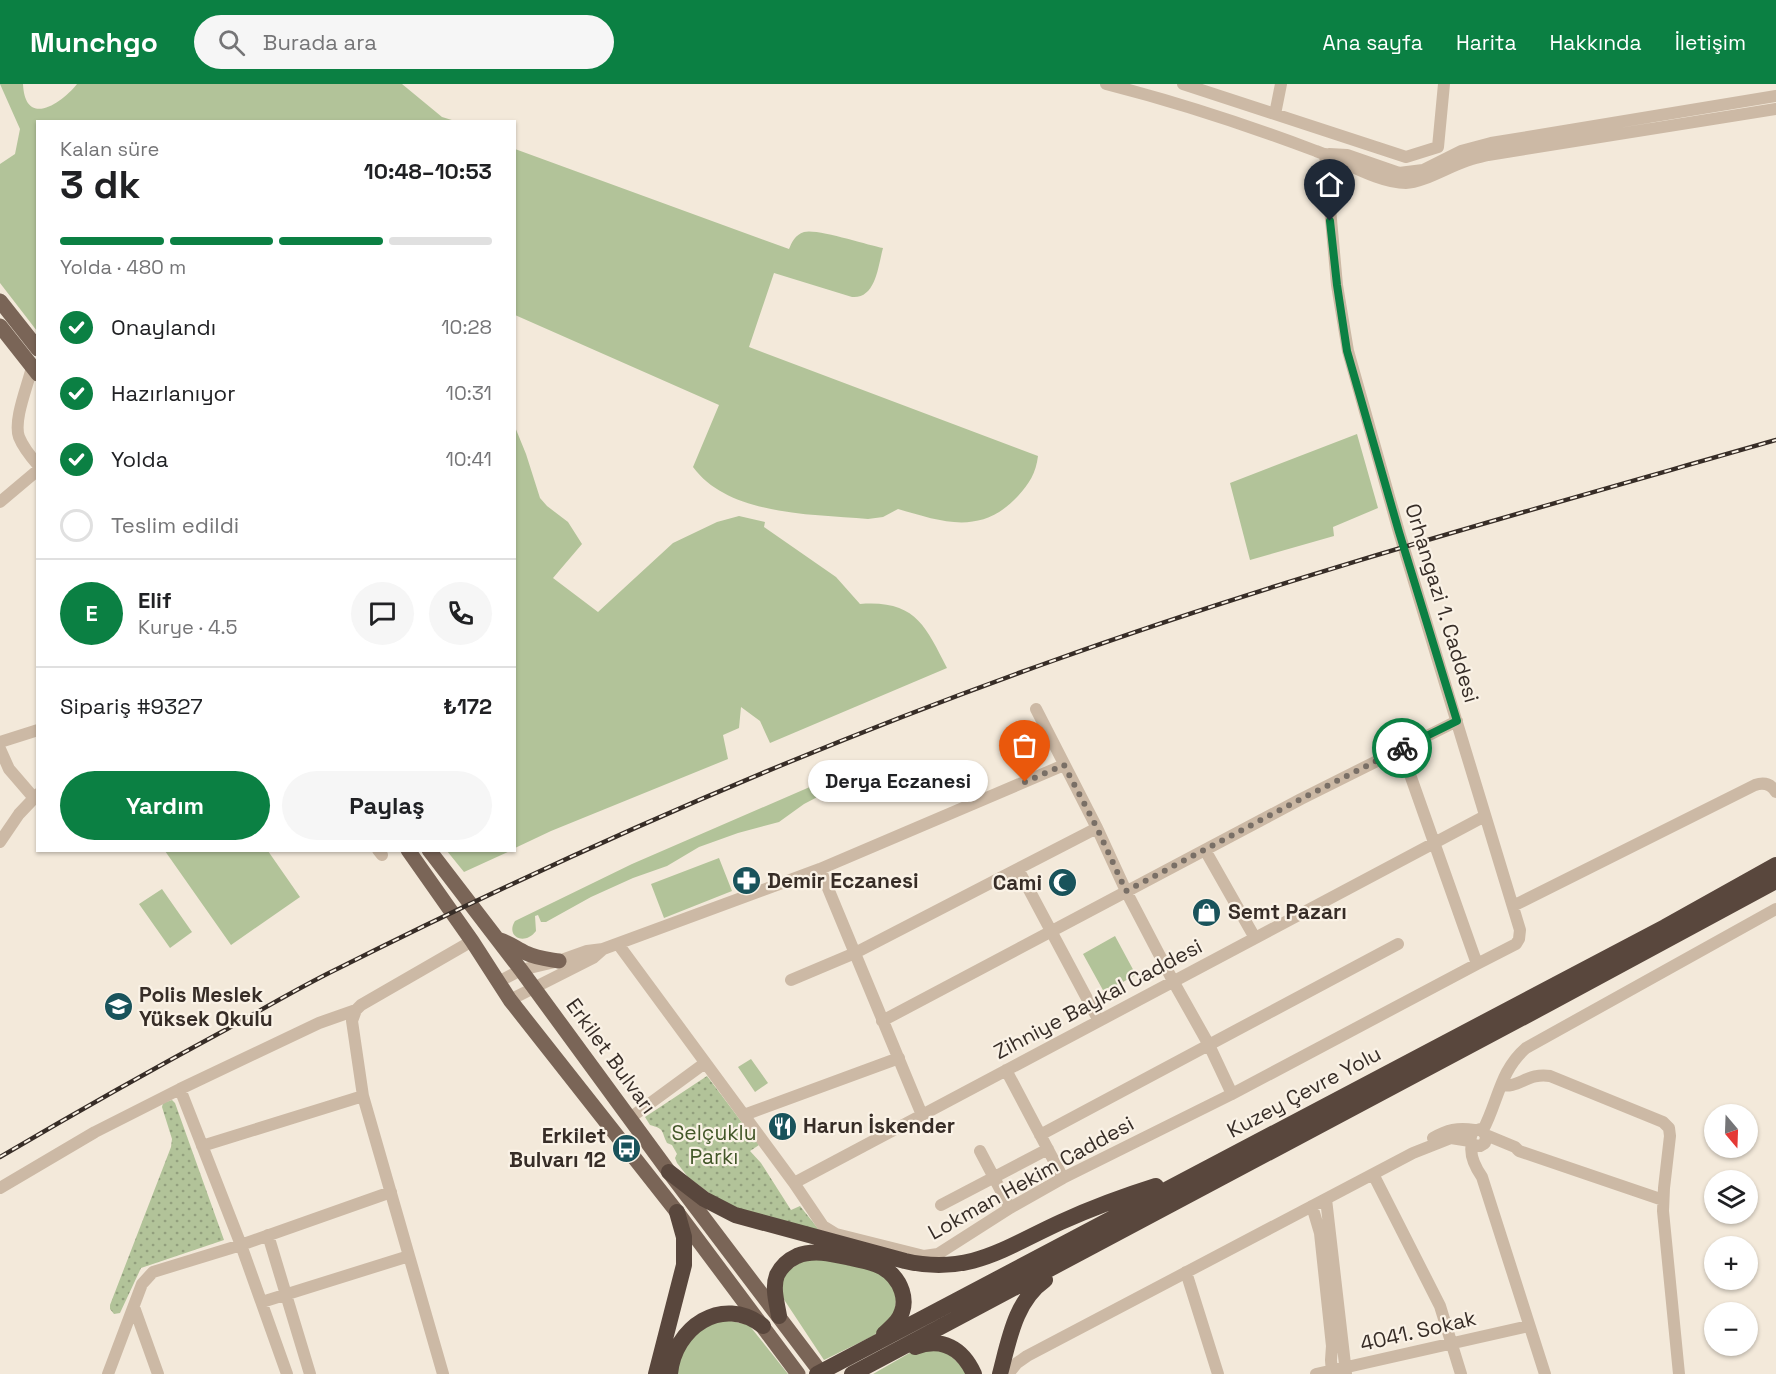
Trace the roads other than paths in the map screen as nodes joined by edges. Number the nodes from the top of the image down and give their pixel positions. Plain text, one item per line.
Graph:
1 (1106, 84) edge
2 (1121, 84) edge
3 (1183, 84) edge
4 (1281, 84) edge
5 (1444, 84) edge
6 (1145, 94) junction
7 (1776, 96) edge
8 (1776, 109) edge
9 (1275, 114) junction
10 (1325, 154) junction
11 (0, 301) edge
12 (0, 327) edge
13 (5, 342) edge
14 (36, 346) edge
15 (35, 370) edge
16 (36, 462) edge
17 (36, 472) edge
18 (0, 502) edge
19 (1036, 709) dead end
20 (1457, 721) junction
21 (36, 731) edge
22 (0, 742) edge
23 (0, 749) edge
24 (1401, 749) junction
25 (1064, 765) junction
26 (1776, 792) edge
27 (36, 796) edge
28 (1485, 816) junction
29 (1097, 828) junction
30 (0, 842) edge
31 (1433, 843) junction
32 (1205, 850) junction
33 (409, 852) edge
34 (431, 852) edge
35 (1776, 865) edge
36 (820, 869) junction
37 (1018, 869) junction
38 (1776, 881) edge
39 (1126, 891) junction
40 (1513, 906) junction
41 (1776, 909) edge
42 (1052, 932) junction
43 (1255, 938) junction
44 (496, 939) junction
45 (472, 941) junction
46 (618, 944) junction
47 (1398, 944) dead end
48 (603, 949) junction
49 (855, 953) junction
50 (559, 961) junction
51 (1477, 964) junction
52 (521, 970) junction
53 (791, 980) dead end
54 (1173, 981) junction
55 (498, 982) junction
56 (534, 988) junction
57 (510, 1000) junction
58 (356, 1010) junction
59 (1100, 1020) junction
60 (882, 1021) junction
61 (1209, 1045) junction
62 (899, 1058) junction
63 (705, 1063) junction
64 (1006, 1070) junction
65 (1501, 1085) junction
66 (180, 1089) junction
67 (1232, 1094) junction
68 (363, 1095) junction
69 (744, 1115) junction
70 (922, 1115) junction
71 (630, 1118) junction
72 (1040, 1135) junction
73 (1478, 1139) junction
74 (202, 1146) junction
75 (1048, 1149) junction
76 (980, 1151) dead end
77 (669, 1172) junction
78 (1373, 1174) junction
79 (1192, 1176) junction
80 (994, 1177) junction
81 (1063, 1178) junction
82 (794, 1183) junction
83 (0, 1188) edge
84 (391, 1192) junction
85 (1326, 1199) junction
86 (1663, 1200) junction
87 (941, 1205) dead end
88 (1312, 1206) junction
89 (1010, 1208) junction
90 (677, 1212) junction
91 (1145, 1219) junction
92 (268, 1235) junction
93 (241, 1245) junction
94 (409, 1256) junction
95 (1186, 1272) junction
96 (286, 1295) junction
97 (262, 1302) junction
98 (134, 1307) junction
99 (779, 1316) junction
100 (763, 1326) junction
101 (1529, 1326) junction
102 (875, 1343) junction
103 (1452, 1344) junction
104 (880, 1360) junction
105 (853, 1367) edge
106 (1346, 1371) edge
107 (1332, 1372) edge
108 (108, 1374) edge
109 (158, 1374) edge
110 (287, 1374) edge
111 (310, 1374) edge
112 (443, 1374) edge
113 (656, 1374) edge
114 (670, 1374) edge
115 (798, 1374) edge
116 (817, 1374) edge
117 (822, 1374) edge
118 (974, 1374) edge
119 (1000, 1374) edge
120 (1008, 1374) edge
121 (1218, 1374) edge
122 (1316, 1374) edge
123 (1461, 1374) edge
124 (1545, 1374) edge
125 (1679, 1374) edge

1 - 6 street
2 - 6 street
3 - 9 street
4 - 9 street
5 - 9 street
6 - 10 street
7 - 10 street
8 - 10 street
10 - 20 street, Orhangazi 1. Caddesi
11 - 14 main road
12 - 13 main road
13 - 15 main road
15 - 16 street
17 - 18 street
19 - 25 street
20 - 24 street, Orhangazi 1. Caddesi
20 - 28 street
21 - 22 street
23 - 27 street
24 - 31 street
24 - 32 street, Orhangazi 1. Caddesi
25 - 29 street
25 - 36 street
26 - 40 street
27 - 30 street
28 - 31 street, Zihniye Baykal Caddesi
28 - 40 street
29 - 37 street
29 - 39 street
31 - 43 street, Zihniye Baykal Caddesi
31 - 51 street
32 - 39 street, Orhangazi 1. Caddesi
32 - 43 street
33 - 45 main road, Erkilet Bulvarı
34 - 44 main road, Erkilet Bulvarı
35 - 79 highway, Kuzey Çevre Yolu
36 - 46 street
36 - 49 street
37 - 42 street
37 - 49 street
38 - 91 highway, Kuzey Çevre Yolu
39 - 42 street, Orhangazi 1. Caddesi
39 - 54 street
40 - 51 street, Lokman Hekim Caddesi
41 - 65 street
42 - 59 street
42 - 60 street, Orhangazi 1. Caddesi
43 - 54 street, Zihniye Baykal Caddesi
44 - 50 main road
44 - 52 main road, Erkilet Bulvarı
45 - 55 main road, Erkilet Bulvarı
45 - 58 street
46 - 48 street
46 - 63 street, Lokman Hekim Caddesi
47 - 61 street
48 - 50 street
48 - 56 street
49 - 53 street
49 - 60 street
50 - 52 street
51 - 67 street, Lokman Hekim Caddesi
52 - 55 street
52 - 56 main road, Erkilet Bulvarı
54 - 59 street, Zihniye Baykal Caddesi
54 - 61 street
55 - 57 main road, Erkilet Bulvarı
56 - 57 street
56 - 71 main road, Erkilet Bulvarı
57 - 90 main road, Erkilet Bulvarı
58 - 66 street
58 - 68 street
59 - 64 street, Zihniye Baykal Caddesi
60 - 62 street
61 - 67 street
61 - 72 street
62 - 69 street
62 - 70 street
63 - 69 street, Lokman Hekim Caddesi
63 - 71 street
64 - 70 street, Zihniye Baykal Caddesi
64 - 72 street
65 - 73 street
65 - 86 street
66 - 74 street
66 - 83 street
67 - 81 street, Lokman Hekim Caddesi
68 - 74 street
68 - 84 street
69 - 82 street, Lokman Hekim Caddesi
70 - 82 street, Zihniye Baykal Caddesi
71 - 77 main road, Erkilet Bulvarı
72 - 75 street
73 - 78 street
73 - 86 street
73 - 101 street
74 - 93 street
75 - 80 street
75 - 81 street
76 - 80 street
77 - 79 highway
77 - 99 main road, Erkilet Bulvarı
78 - 85 street
78 - 103 street
79 - 102 highway, Kuzey Çevre Yolu
80 - 87 street
80 - 89 street
81 - 89 street, Lokman Hekim Caddesi
82 - 89 street, Lokman Hekim Caddesi
84 - 92 street
84 - 94 street
85 - 88 street
85 - 106 street
86 - 125 street
88 - 95 street
88 - 107 street
90 - 100 main road, Erkilet Bulvarı
90 - 113 highway
91 - 104 highway, Kuzey Çevre Yolu
91 - 119 highway
92 - 93 street
92 - 96 street
93 - 97 street
93 - 98 street
94 - 96 street
94 - 112 street
95 - 120 street
95 - 121 street
96 - 97 street
96 - 111 street
97 - 110 street
98 - 108 street
98 - 109 street
99 - 102 highway
99 - 117 main road, Erkilet Bulvarı
100 - 114 highway
100 - 115 main road, Erkilet Bulvarı
101 - 103 street, 4041. Sokak
101 - 124 street
102 - 105 highway, Kuzey Çevre Yolu
103 - 106 street, 4041. Sokak
103 - 123 street
104 - 105 highway, Kuzey Çevre Yolu
104 - 118 highway
105 - 116 highway
106 - 107 street, 4041. Sokak
107 - 122 street, 4041. Sokak

